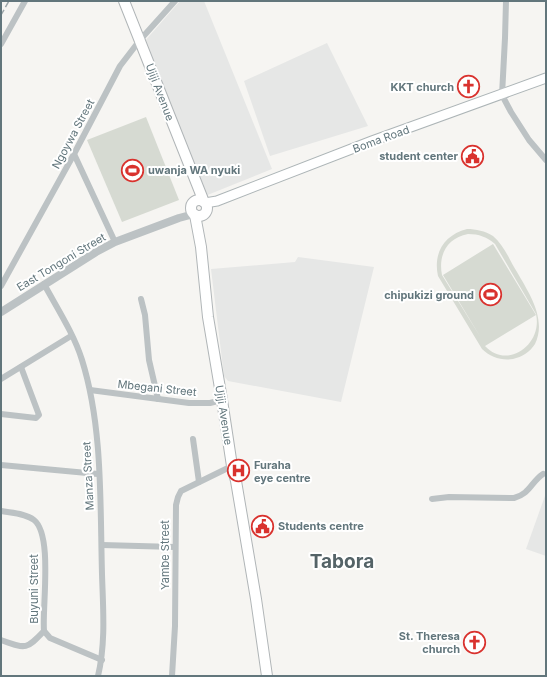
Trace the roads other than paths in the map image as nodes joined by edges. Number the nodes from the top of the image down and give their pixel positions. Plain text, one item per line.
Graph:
1 (25, 1) edge
2 (124, 1) edge
3 (175, 1) edge
4 (506, 1) edge
5 (140, 40) junction
6 (1, 44) edge
7 (546, 78) edge
8 (502, 95) junction
9 (74, 154) junction
10 (546, 160) edge
11 (199, 209) junction
12 (115, 242) junction
13 (44, 284) junction
14 (1, 286) edge
15 (141, 299) dead end
16 (2, 310) edge
17 (71, 336) junction
18 (21, 367) junction
19 (1, 379) edge
20 (90, 390) junction
21 (158, 399) junction
22 (222, 400) junction
23 (1, 414) edge
24 (193, 439) dead end
25 (1, 466) edge
26 (232, 466) junction
27 (98, 474) junction
28 (543, 474) dead end
29 (199, 482) junction
30 (432, 499) dead end
31 (1, 511) edge
32 (102, 545) junction
33 (175, 547) junction
34 (44, 631) junction
35 (1, 640) edge
36 (102, 660) junction
37 (98, 676) edge
38 (172, 676) edge
39 (267, 676) edge

1 - 6 street
2 - 5 highway, Ujiji Avenue
3 - 5 street, Ngoywa Street
4 - 8 street
5 - 9 street, Ngoywa Street
5 - 11 highway, Ujiji Avenue
7 - 8 main road, Boma Road
8 - 10 street
8 - 11 main road, Boma Road
9 - 12 street
9 - 14 street, Ngoywa Street
11 - 12 street, East Tongoni Street
11 - 22 highway, Ujiji Avenue
12 - 13 street, East Tongoni Street
13 - 16 street, East Tongoni Street
13 - 17 street, Manza Street
15 - 21 street
17 - 18 street
17 - 20 street, Manza Street
18 - 19 street
18 - 23 street
20 - 21 street, Mbegani Street
20 - 27 street, Manza Street
21 - 22 street, Mbegani Street
22 - 26 highway, Ujiji Avenue
24 - 29 street
25 - 27 street
26 - 29 street, Yambe Street
26 - 39 highway, Ujiji Avenue
27 - 32 street, Manza Street
28 - 30 street
29 - 33 street, Yambe Street
31 - 34 street, Buyuni Street
32 - 33 street
32 - 36 street, Manza Street
33 - 38 street, Yambe Street
34 - 35 street
34 - 36 street, Buyuni Street
36 - 37 street, Manza Street

